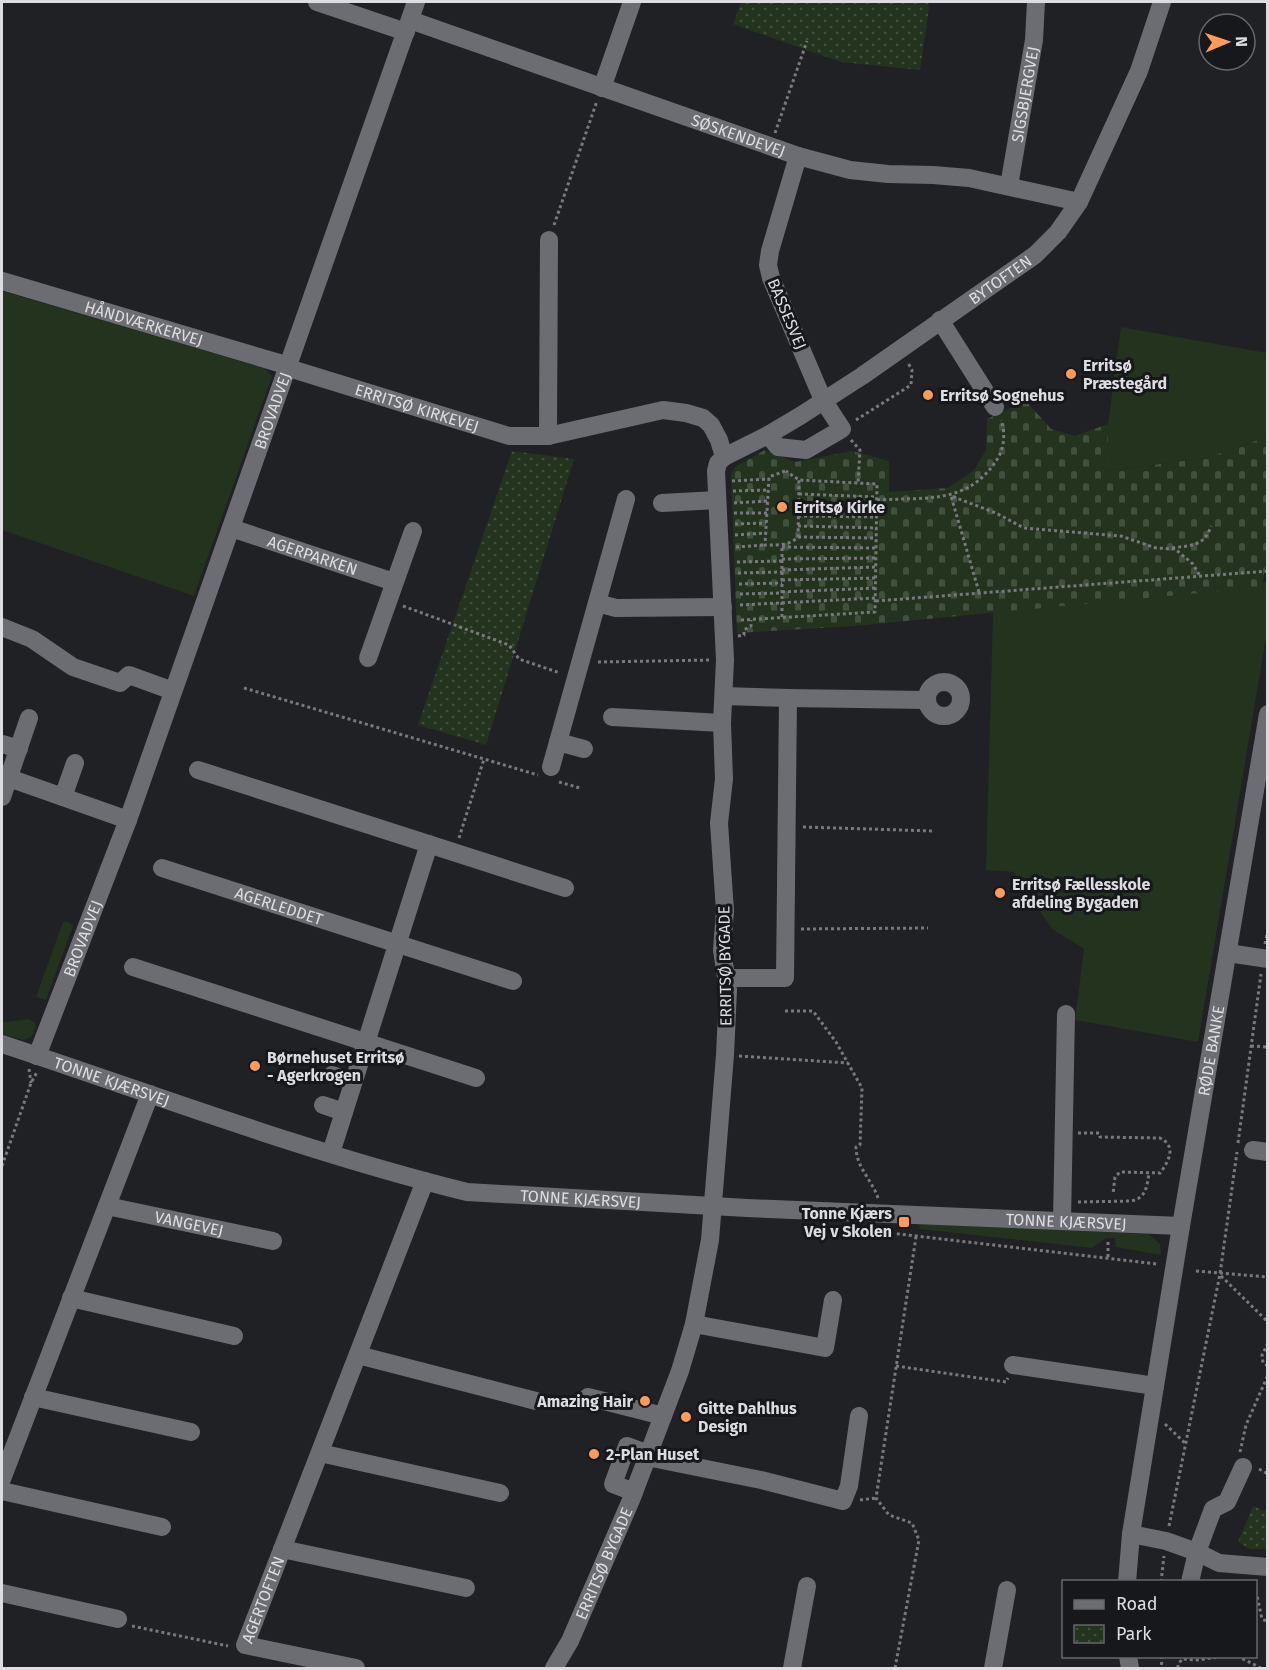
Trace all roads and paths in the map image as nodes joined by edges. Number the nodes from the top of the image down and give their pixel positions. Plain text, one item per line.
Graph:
1 (317, 2) edge
2 (416, 2) edge
3 (632, 2) edge
4 (1036, 2) edge
5 (1162, 2) edge
6 (408, 26) junction
7 (807, 40) dead end
8 (602, 88) junction
9 (771, 147) junction
10 (798, 156) junction
11 (1010, 186) junction
12 (1079, 202) junction
13 (549, 240) joint
14 (2, 281) edge
15 (940, 320) junction
16 (287, 367) junction
17 (912, 370) dead end
18 (824, 400) junction
19 (995, 407) joint
20 (842, 429) junction
21 (768, 435) junction
22 (549, 436) junction
23 (724, 457) junction
24 (769, 479) junction
25 (799, 480) junction
26 (732, 481) dead end
27 (858, 483) junction
28 (768, 490) junction
29 (799, 494) junction
30 (951, 496) junction
31 (728, 498) junction
32 (626, 499) dead end
33 (877, 499) junction
34 (768, 501) junction
35 (662, 503) dead end
36 (799, 504) junction
37 (877, 507) junction
38 (734, 513) dead end
39 (767, 513) junction
40 (798, 516) junction
41 (877, 517) junction
42 (766, 523) junction
43 (735, 524) dead end
44 (798, 526) junction
45 (1210, 526) dead end
46 (231, 528) junction
47 (877, 528) junction
48 (413, 531) dead end
49 (766, 533) junction
50 (735, 534) dead end
51 (798, 537) junction
52 (876, 538) junction
53 (765, 545) junction
54 (782, 546) junction
55 (736, 547) dead end
56 (876, 548) junction
57 (1167, 549) junction
58 (876, 558) junction
59 (782, 560) junction
60 (737, 562) dead end
61 (876, 567) junction
62 (782, 571) junction
63 (1268, 571) edge
64 (738, 573) dead end
65 (1200, 576) junction
66 (876, 578) junction
67 (782, 581) junction
68 (394, 582) junction
69 (739, 584) dead end
70 (876, 588) junction
71 (782, 593) junction
72 (979, 593) junction
73 (740, 594) dead end
74 (875, 599) junction
75 (387, 601) junction
76 (597, 603) junction
77 (782, 603) junction
78 (731, 606) junction
79 (783, 618) junction
80 (741, 621) dead end
81 (2, 627) edge
82 (368, 658) dead end
83 (581, 658) junction
84 (725, 660) junction
85 (576, 678) junction
86 (244, 688) dead end
87 (173, 691) junction
88 (724, 696) junction
89 (788, 698) junction
90 (926, 700) dead end
91 (1268, 714) edge
92 (612, 717) dead end
93 (29, 718) dead end
94 (722, 723) junction
95 (558, 742) junction
96 (10, 746) edge
97 (584, 749) dead end
98 (484, 759) junction
99 (75, 763) dead end
100 (198, 770) dead end
101 (547, 774) junction
102 (9, 778) junction
103 (580, 788) dead end
104 (2, 797) edge
105 (63, 797) junction
106 (128, 820) junction
107 (787, 827) junction
108 (933, 831) dead end
109 (429, 844) junction
110 (454, 852) junction
111 (162, 868) dead end
112 (565, 888) dead end
113 (928, 928) dead end
114 (786, 929) junction
115 (1268, 930) edge
116 (397, 944) junction
117 (1228, 952) junction
118 (1265, 959) edge
119 (134, 968) dead end
120 (726, 978) junction
121 (513, 981) dead end
122 (785, 1011) dead end
123 (1066, 1014) dead end
124 (366, 1042) junction
125 (2, 1044) edge
126 (1251, 1046) junction
127 (1268, 1047) edge
128 (725, 1055) junction
129 (42, 1057) junction
130 (848, 1063) junction
131 (332, 1076) dead end
132 (476, 1078) dead end
133 (353, 1082) junction
134 (150, 1094) junction
135 (323, 1105) dead end
136 (344, 1112) junction
137 (1064, 1133) junction
138 (331, 1153) junction
139 (2, 1166) edge
140 (1149, 1173) junction
141 (425, 1181) junction
142 (1113, 1194) dead end
143 (107, 1206) junction
144 (713, 1207) junction
145 (1062, 1214) junction
146 (880, 1215) junction
147 (1181, 1226) junction
148 (869, 1231) dead end
149 (916, 1237) junction
150 (1108, 1239) dead end
151 (273, 1241) dead end
152 (1108, 1257) junction
153 (1157, 1264) dead end
154 (1196, 1271) dead end
155 (1220, 1274) junction
156 (1268, 1277) edge
157 (71, 1298) junction
158 (833, 1300) dead end
159 (1268, 1322) edge
160 (694, 1324) junction
161 (234, 1336) dead end
162 (1268, 1343) edge
163 (358, 1355) junction
164 (1013, 1365) joint
165 (896, 1366) junction
166 (1268, 1366) edge
167 (1268, 1375) edge
168 (1155, 1386) junction
169 (33, 1397) junction
170 (588, 1397) dead end
171 (536, 1401) dead end
172 (1151, 1410) junction
173 (663, 1416) junction
174 (859, 1416) dead end
175 (191, 1432) dead end
176 (1186, 1444) junction
177 (320, 1453) junction
178 (648, 1456) junction
179 (1240, 1463) joint
180 (2, 1479) edge
181 (2, 1491) edge
182 (500, 1493) dead end
183 (162, 1527) dead end
184 (1131, 1534) junction
185 (1166, 1541) junction
186 (282, 1549) junction
187 (1197, 1552) junction
188 (1268, 1567) edge
189 (1127, 1580) edge
190 (1161, 1580) edge
191 (1190, 1580) edge
192 (807, 1587) dead end
193 (466, 1588) dead end
194 (1007, 1590) dead end
195 (2, 1593) edge
196 (1257, 1596) edge
197 (117, 1619) joint
198 (1268, 1622) edge
199 (245, 1645) junction
200 (1198, 1658) edge
201 (1241, 1658) edge
202 (356, 1668) edge
203 (554, 1668) edge
204 (792, 1668) edge
205 (895, 1668) edge
206 (993, 1668) edge
207 (1178, 1668) edge
208 (1261, 1668) edge

1 - 6 street, SØSKENDEVEJ
2 - 6 street, BROVADVEJ
3 - 8 street
4 - 11 street, SIGSBJERGVEJ
5 - 12 street, BYTOFTEN
6 - 8 street, SØSKENDEVEJ
6 - 16 street, BROVADVEJ
7 - 9 path
8 - 9 street, SØSKENDEVEJ
8 - 13 path
9 - 10 street, SØSKENDEVEJ
10 - 11 street, SØSKENDEVEJ
10 - 18 street, BASSESVEJ
11 - 12 street, SØSKENDEVEJ
12 - 15 street, BYTOFTEN
13 - 22 street
14 - 16 street, HÅNDVÆRKERVEJ
15 - 18 street, BYTOFTEN
15 - 19 street
16 - 22 street, ERRITSØ KIRKEVEJ
16 - 46 street, BROVADVEJ
17 - 20 path
18 - 20 street, BASSESVEJ
18 - 21 street, BYTOFTEN
19 - 30 path
20 - 21 street
20 - 27 path
21 - 23 street, BYTOFTEN
22 - 23 street, ERRITSØ KIRKEVEJ
23 - 31 street, ERRITSØ BYGADE
24 - 25 path
24 - 26 path
24 - 28 path
25 - 27 path
25 - 29 path
27 - 33 path
28 - 31 path
28 - 34 path
29 - 33 path
29 - 36 path
30 - 33 path
30 - 57 path
30 - 72 path
31 - 34 path
31 - 35 street
31 - 78 street, ERRITSØ BYGADE
32 - 76 street
33 - 37 path
34 - 39 path
36 - 37 path
36 - 40 path
37 - 41 path
38 - 39 path
39 - 42 path
40 - 41 path
40 - 44 path
41 - 47 path
42 - 43 path
42 - 49 path
44 - 47 path
44 - 51 path
45 - 57 path
46 - 68 street, AGERPARKEN
46 - 87 street, BROVADVEJ
47 - 52 path
48 - 68 street
49 - 50 path
49 - 53 path
51 - 52 path
51 - 54 path
52 - 56 path
53 - 54 path
53 - 55 path
54 - 56 path
54 - 59 path
56 - 58 path
57 - 65 path
58 - 59 path
58 - 61 path
59 - 60 path
59 - 62 path
61 - 62 path
61 - 66 path
62 - 64 path
62 - 67 path
63 - 65 path
65 - 72 path
66 - 67 path
66 - 70 path
67 - 69 path
67 - 71 path
68 - 75 street
70 - 71 path
70 - 74 path
71 - 73 path
71 - 77 path
72 - 74 path
74 - 77 path
74 - 79 path
75 - 82 street
75 - 85 path
76 - 78 street
76 - 83 street
77 - 78 path
77 - 79 path
78 - 84 street, ERRITSØ BYGADE
79 - 80 path
81 - 87 street
83 - 84 path
83 - 85 street
84 - 88 street, ERRITSØ BYGADE
85 - 95 street
86 - 98 path
87 - 106 street, BROVADVEJ
88 - 89 street
88 - 94 street, ERRITSØ BYGADE
89 - 90 street
89 - 107 street
91 - 117 street, RØDE BANKE
92 - 94 street
93 - 96 street
94 - 120 street, ERRITSØ BYGADE
95 - 97 street
95 - 101 street
96 - 102 street
98 - 101 path
98 - 110 path
99 - 105 street
100 - 109 street
101 - 103 path
102 - 104 street
102 - 105 street
105 - 106 street
106 - 129 street, BROVADVEJ
107 - 108 path
107 - 114 street
109 - 110 street
109 - 116 street
110 - 112 street
111 - 116 street, AGERLEDDET
113 - 114 path
114 - 120 street
115 - 118 path
116 - 121 street, AGERLEDDET
116 - 124 street
117 - 118 street
117 - 147 street, RØDE BANKE
118 - 126 path
119 - 124 street
120 - 128 street, ERRITSØ BYGADE
122 - 130 path
123 - 137 street
124 - 132 street
124 - 133 street
125 - 129 street, TONNE KJÆRSVEJ
126 - 127 path
126 - 155 path
128 - 130 path
128 - 144 street, ERRITSØ BYGADE
129 - 134 street, TONNE KJÆRSVEJ
129 - 139 path
130 - 146 path
131 - 133 street
133 - 136 street
134 - 138 street, TONNE KJÆRSVEJ
134 - 143 street
135 - 136 street
136 - 138 street
137 - 140 path
137 - 145 street
138 - 141 street, TONNE KJÆRSVEJ
140 - 142 path
140 - 145 path
141 - 144 street, TONNE KJÆRSVEJ
141 - 163 street, AGERTOFTEN
143 - 151 street, VANGEVEJ
143 - 157 street
144 - 146 street, TONNE KJÆRSVEJ
144 - 160 street, ERRITSØ BYGADE
145 - 146 street, TONNE KJÆRSVEJ
145 - 147 street, TONNE KJÆRSVEJ
147 - 168 street, RØDE BANKE
148 - 149 path
149 - 152 path
149 - 165 path
150 - 152 path
152 - 153 path
154 - 155 path
155 - 156 path
155 - 159 path
155 - 176 path
157 - 161 street
157 - 169 street
158 - 160 street
160 - 173 street, ERRITSØ BYGADE
162 - 166 path
163 - 171 street
163 - 177 street, AGERTOFTEN
164 - 165 path
164 - 168 street
165 - 205 path
167 - 179 path
168 - 172 street, RØDE BANKE
169 - 175 street
169 - 180 street
170 - 173 street
172 - 176 path
172 - 184 street, RØDE BANKE
173 - 178 street, ERRITSØ BYGADE
174 - 178 street
176 - 185 path
177 - 182 street
177 - 186 street, AGERTOFTEN
178 - 203 street, ERRITSØ BYGADE
179 - 187 street
181 - 183 street
184 - 185 street
184 - 189 street, RØDE BANKE
185 - 187 street
185 - 190 path
186 - 193 street, AGERTOFTEN
186 - 199 street, AGERTOFTEN
187 - 188 street
187 - 191 street
192 - 204 street
194 - 206 street
195 - 197 street
196 - 198 path
197 - 199 path
199 - 202 street, AGERTOFTEN
200 - 207 path
201 - 208 path

